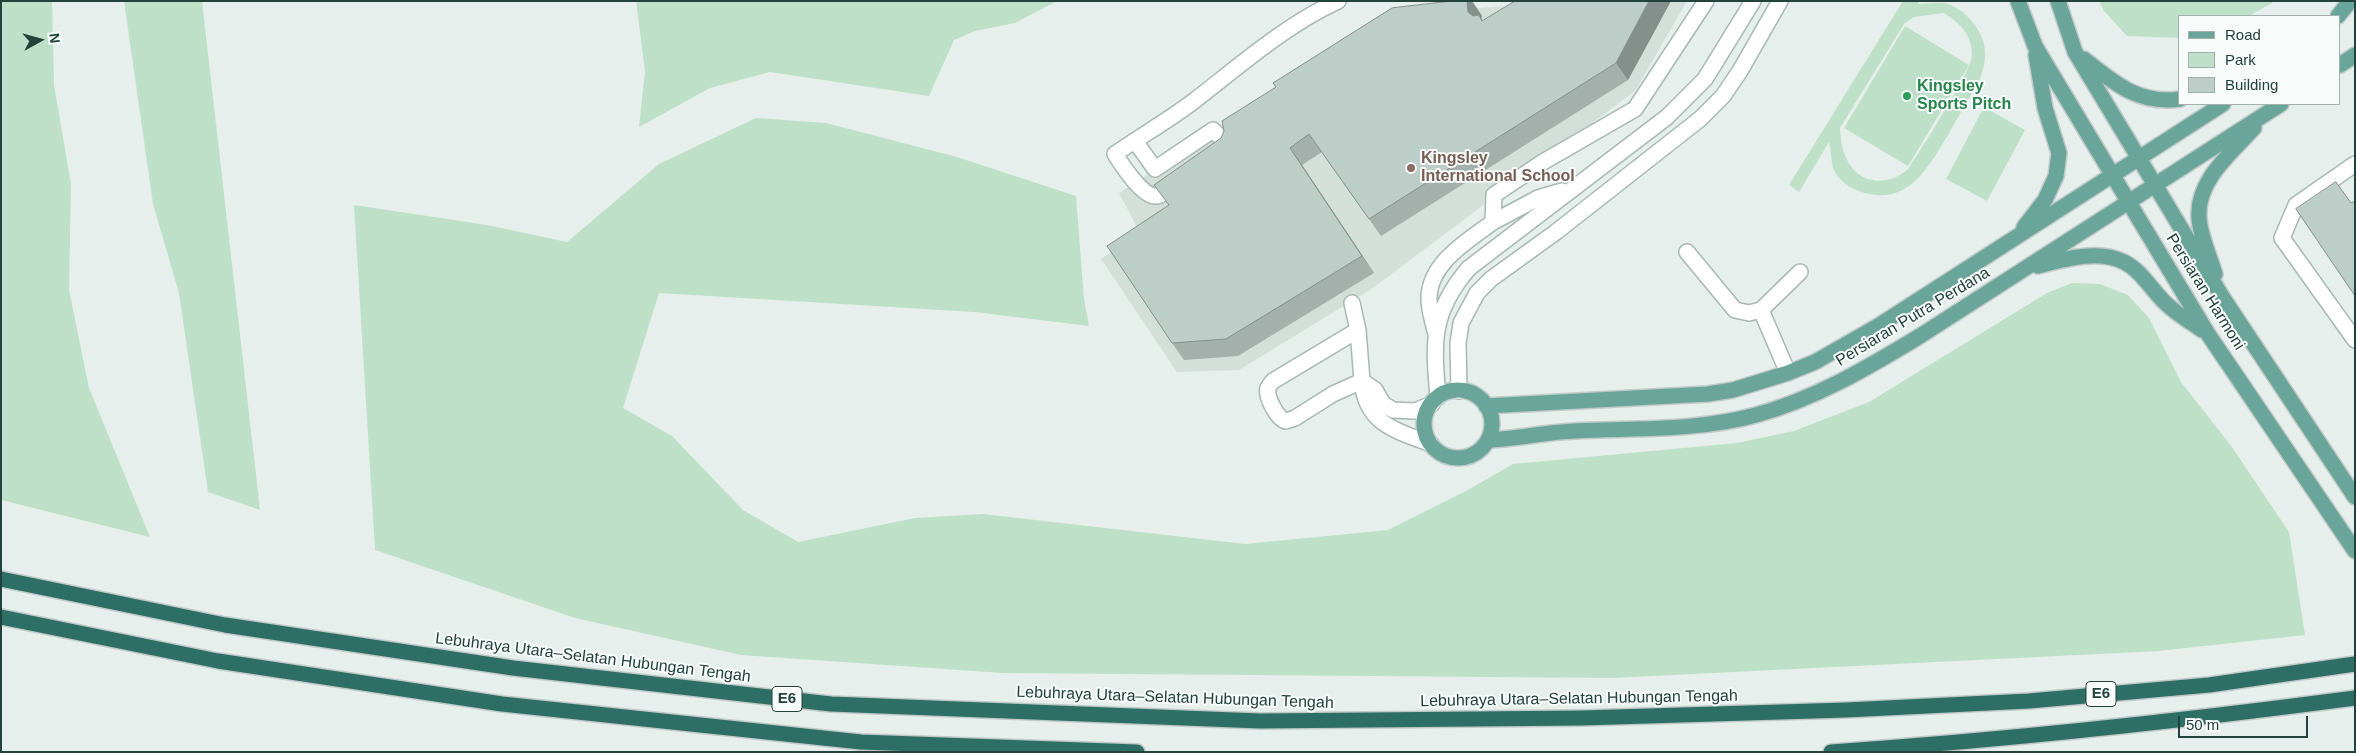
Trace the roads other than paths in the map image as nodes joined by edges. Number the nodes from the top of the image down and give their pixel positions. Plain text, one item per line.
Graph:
1 (1338, 1) edge
2 (1706, 1) edge
3 (1753, 1) edge
4 (1780, 1) edge
5 (2018, 1) edge
6 (2058, 1) edge
7 (2350, 1) edge
8 (2355, 7) edge
9 (2340, 15) edge
10 (2341, 15) edge
11 (2035, 46) junction
12 (2075, 52) junction
13 (2355, 55) edge
14 (2341, 64) edge
15 (2178, 99) edge
16 (2220, 105) edge
17 (2275, 107) edge
18 (1136, 141) junction
19 (2139, 158) junction
20 (1206, 162) edge
21 (2355, 164) edge
22 (1155, 170) junction
23 (2112, 175) junction
24 (1186, 177) edge
25 (1135, 183) junction
26 (2155, 185) junction
27 (1571, 188) junction
28 (2129, 202) junction
29 (1493, 222) junction
30 (2017, 237) junction
31 (1687, 252) dead end
32 (2026, 269) junction
33 (1800, 272) dead end
34 (2223, 298) junction
35 (1352, 303) dead end
36 (1761, 310) junction
37 (1358, 330) junction
38 (1435, 333) junction
39 (2208, 334) junction
40 (2355, 340) edge
41 (1788, 372) junction
42 (1362, 381) junction
43 (1459, 391) junction
44 (1435, 400) junction
45 (1486, 406) junction
46 (1488, 440) junction
47 (1431, 444) junction
48 (2355, 497) edge
49 (2355, 551) edge
50 (1, 579) edge
51 (1, 617) edge
52 (2355, 664) edge
53 (2355, 698) edge
54 (1847, 751) edge
55 (1137, 752) edge
56 (1831, 752) edge

1 - 18 street
2 - 29 street
3 - 27 street
4 - 43 street
5 - 11 main road
6 - 12 main road
7 - 9 main road
8 - 10 main road
11 - 23 main road, Persiaran Harmoni
11 - 30 main road
12 - 15 main road
12 - 19 main road, Persiaran Harmoni
13 - 14 main road
16 - 19 main road, Persiaran Putra Perdana
17 - 26 main road, Persiaran Putra Perdana
17 - 34 main road
18 - 22 street
18 - 25 street
19 - 23 main road, Persiaran Putra Perdana
19 - 26 main road, Persiaran Harmoni
20 - 22 street
21 - 40 street
22 - 25 street
23 - 28 main road, Persiaran Harmoni
23 - 30 main road, Persiaran Putra Perdana
24 - 25 street
26 - 28 main road, Persiaran Putra Perdana
26 - 34 main road, Persiaran Harmoni
27 - 29 street
27 - 38 street
28 - 32 main road, Persiaran Putra Perdana
28 - 39 main road, Persiaran Harmoni
29 - 38 street
30 - 41 main road, Persiaran Putra Perdana
31 - 36 street
32 - 39 main road
32 - 46 main road, Persiaran Putra Perdana
33 - 36 street
34 - 48 main road, Persiaran Harmoni
35 - 37 street
36 - 41 street
37 - 42 street
37 - 42 street
38 - 44 street
39 - 49 main road, Persiaran Harmoni
41 - 45 main road, Persiaran Putra Perdana
42 - 44 street
42 - 47 street
43 - 44 main road
43 - 45 main road
44 - 47 main road
45 - 46 main road
46 - 47 main road
50 - 52 highway, Lebuhraya Utara–Selatan Hubungan Tengah / E6
51 - 55 highway, E6
53 - 54 highway, E6
54 - 56 highway, E6

